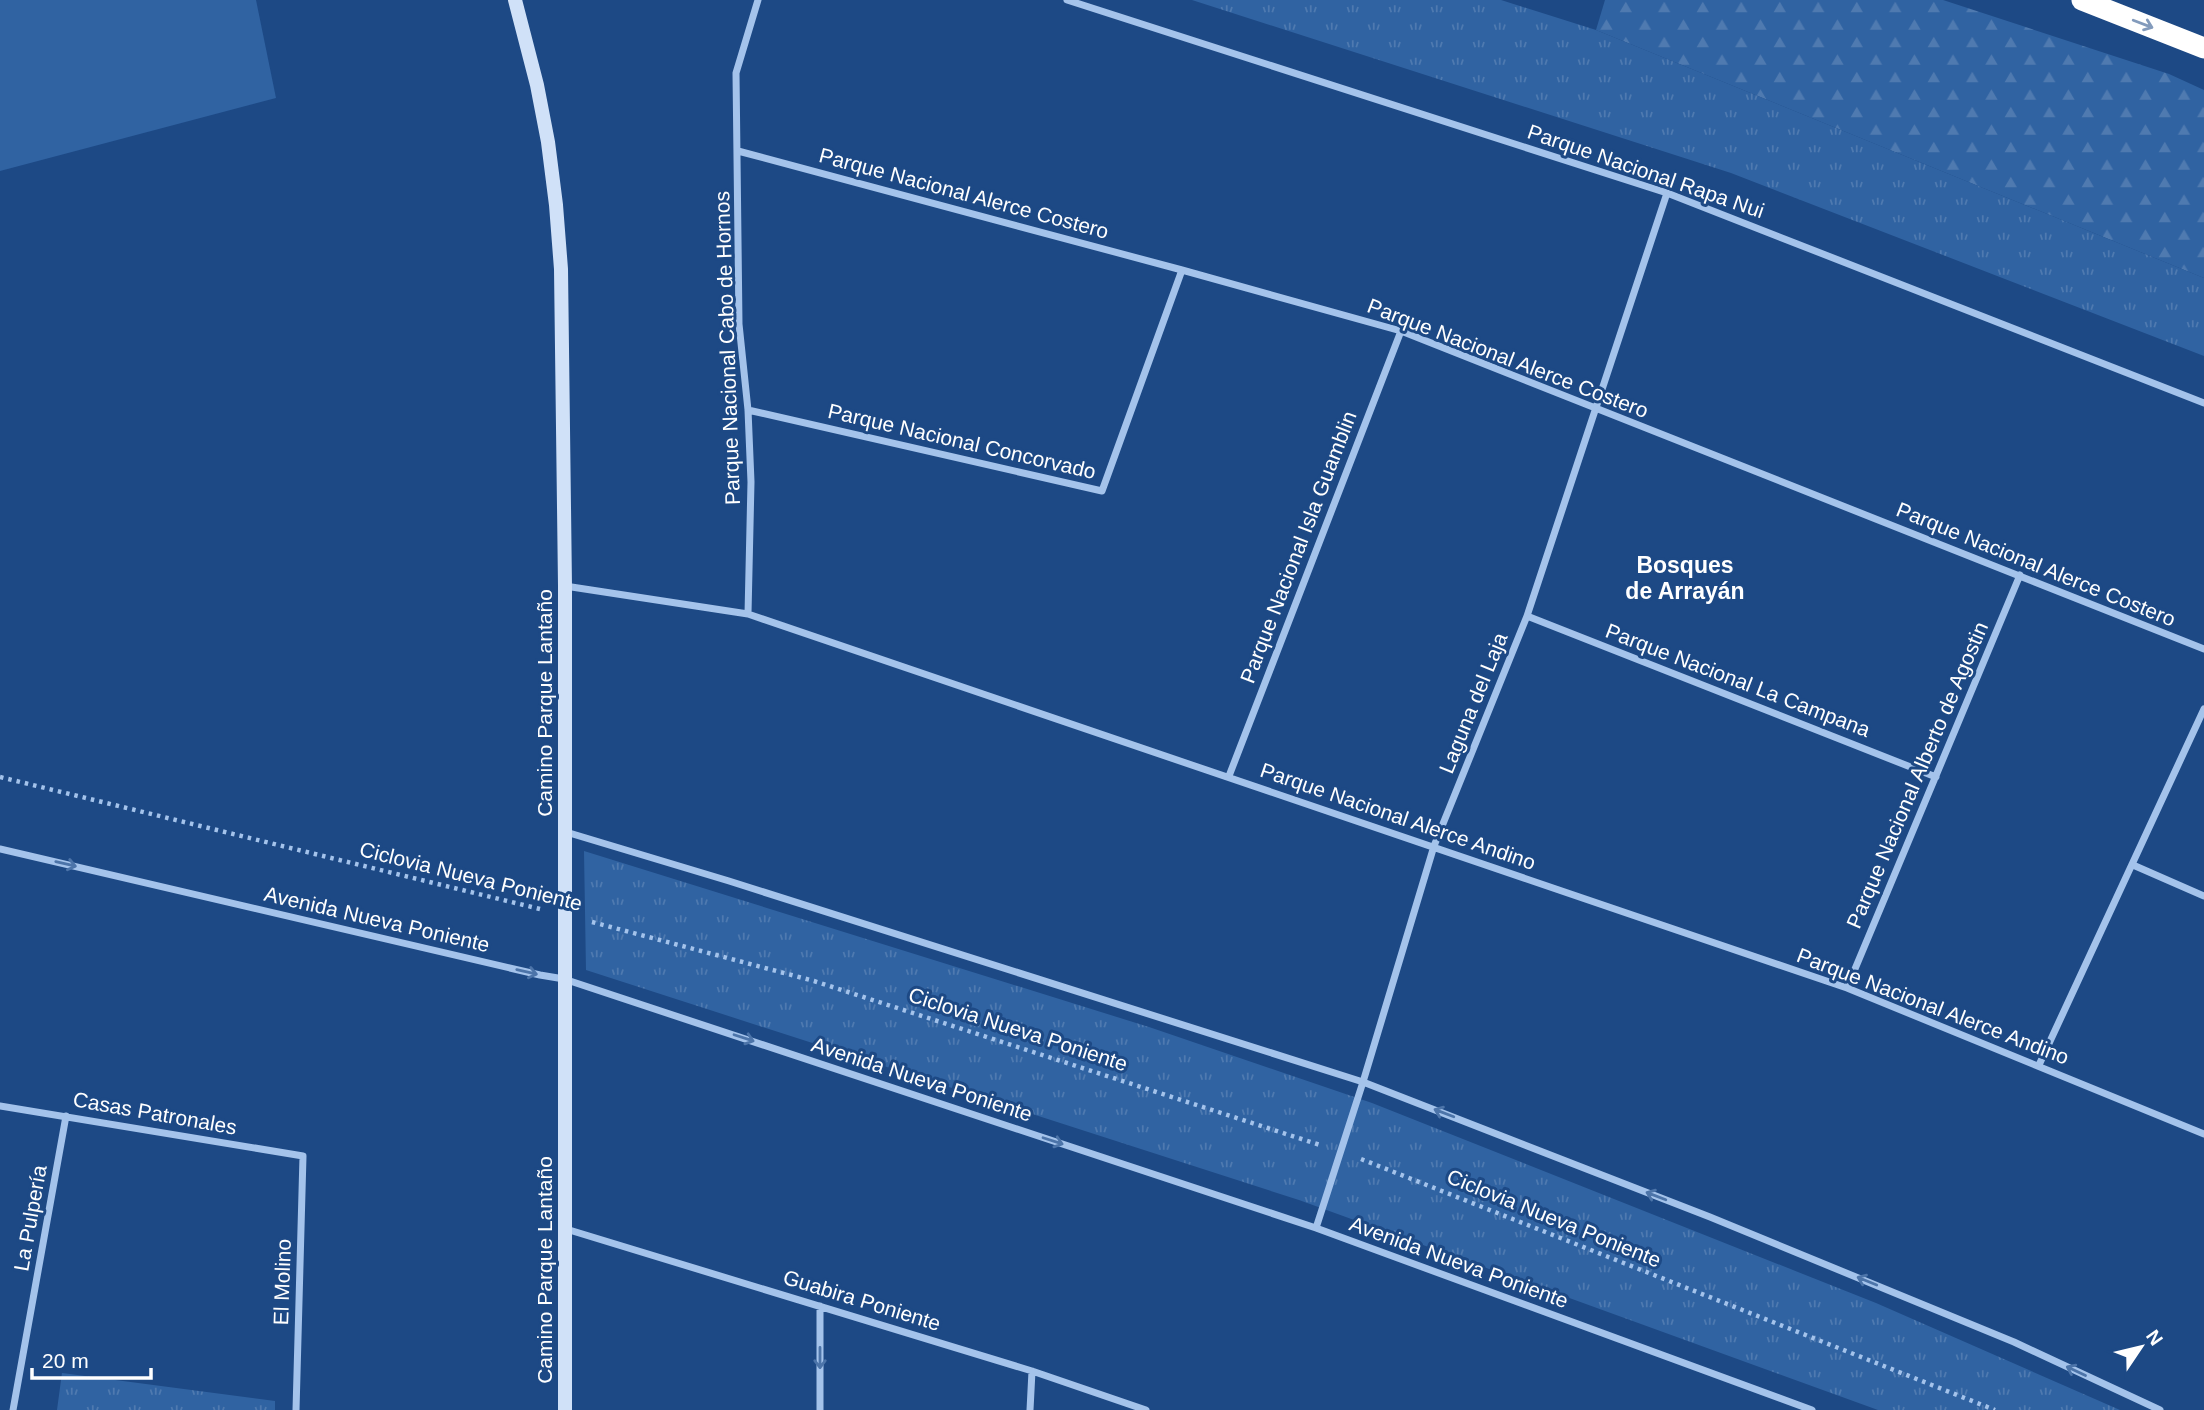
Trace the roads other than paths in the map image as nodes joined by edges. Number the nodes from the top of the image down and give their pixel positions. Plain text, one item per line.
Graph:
1 (514, 0) edge
2 (758, 0) edge
3 (1067, 0) edge
4 (2081, 0) edge
5 (2204, 48) edge
6 (738, 151) junction
7 (1667, 193) junction
8 (1182, 270) junction
9 (1401, 331) junction
10 (2204, 403) edge
11 (1597, 409) junction
12 (748, 410) junction
13 (2020, 575) junction
14 (565, 586) junction
15 (748, 614) junction
16 (1527, 616) junction
17 (2204, 649) edge
18 (2204, 709) edge
19 (1229, 776) junction
20 (1936, 777) junction
21 (566, 832) junction
22 (1434, 846) junction
23 (0, 849) edge
24 (2133, 865) junction
25 (2204, 896) edge
26 (564, 979) junction
27 (1847, 988) junction
28 (2039, 1065) junction
29 (1363, 1082) junction
30 (0, 1106) edge
31 (66, 1116) junction
32 (2204, 1134) edge
33 (303, 1156) joint
34 (1316, 1228) junction
35 (565, 1229) junction
36 (820, 1306) junction
37 (1032, 1371) junction
38 (13, 1410) edge
39 (296, 1410) edge
40 (565, 1410) edge
41 (820, 1410) edge
42 (1030, 1410) edge
43 (1146, 1410) edge
44 (1812, 1410) edge
45 (2160, 1410) edge

1 - 14 main road, Camino Parque Lantaño
2 - 6 street, Parque Nacional Cabo de Hornos
3 - 7 street, Parque Nacional Rapa Nui
4 -> 5 highway
6 - 8 street, Parque Nacional Alerce Costero
6 - 12 street, Parque Nacional Cabo de Hornos
7 - 10 street, Parque Nacional Rapa Nui
7 - 11 street, Laguna del Laja
8 - 9 street, Parque Nacional Alerce Costero
8 - 12 street, Parque Nacional Concorvado
9 - 11 street, Parque Nacional Alerce Costero
9 - 19 street, Parque Nacional Isla Guamblin
11 - 13 street, Parque Nacional Alerce Costero
11 - 16 street, Laguna del Laja
12 - 15 street, Parque Nacional Cabo de Hornos
13 - 17 street, Parque Nacional Alerce Costero
13 - 20 street, Parque Nacional Alberto de Agostin
14 - 15 street, Parque Nacional Alerce Andino
14 - 21 main road, Camino Parque Lantaño
15 - 19 street, Parque Nacional Alerce Andino
16 - 20 street, Parque Nacional La Campana
16 - 22 street, Laguna del Laja
18 - 24 street
19 - 22 street, Parque Nacional Alerce Andino
20 - 27 street, Parque Nacional Alberto de Agostin
21 - 26 main road, Camino Parque Lantaño
21 - 29 street
22 - 27 street, Parque Nacional Alerce Andino
22 - 29 street, Laguna del Laja
23 -> 26 street, Avenida Nueva Poniente
24 - 25 street
24 - 28 street
26 -> 34 street, Avenida Nueva Poniente
26 - 35 main road, Camino Parque Lantaño
27 - 28 street, Parque Nacional Alerce Andino
28 - 32 street, Parque Nacional Alerce Andino
29 - 34 street, Laguna del Laja
45 -> 29 street
30 - 31 street, Casas Patronales
31 - 33 street, Casas Patronales
31 - 38 street, La Pulpería
33 - 39 street, El Molino
34 - 44 street, Avenida Nueva Poniente
35 - 36 street, Guabira Poniente
35 - 40 main road, Camino Parque Lantaño
36 - 37 street, Guabira Poniente
36 -> 41 street
37 - 42 street
37 - 43 street, Guabira Poniente

